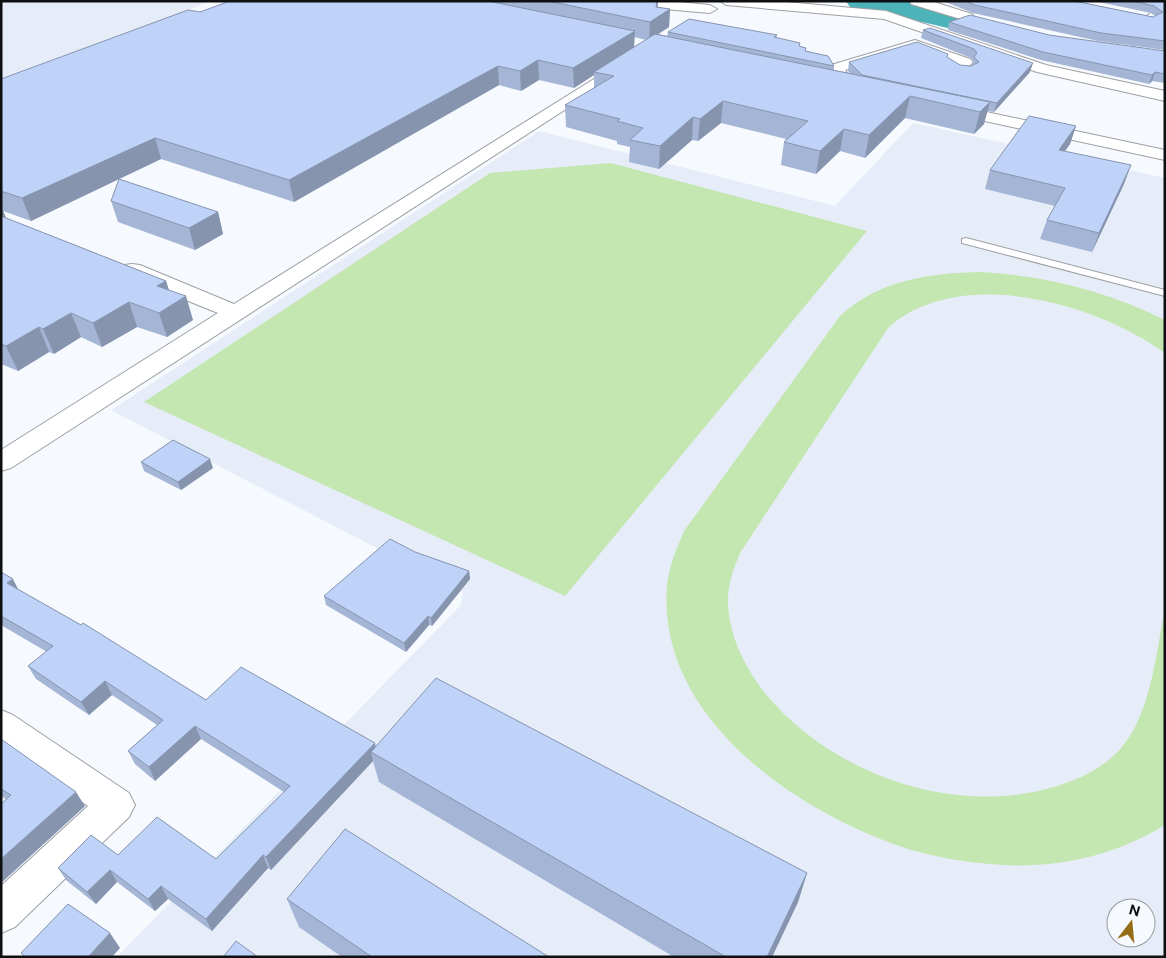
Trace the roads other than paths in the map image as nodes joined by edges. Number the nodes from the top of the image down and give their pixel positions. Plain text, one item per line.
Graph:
1 (561, 1) edge
2 (726, 1) edge
3 (916, 1) edge
4 (928, 1) edge
5 (714, 5) edge
6 (1165, 7) edge
7 (1131, 15) edge
8 (967, 16) junction
9 (1151, 19) junction
10 (693, 20) edge
11 (986, 21) edge
12 (1103, 48) edge
13 (1119, 50) junction
14 (644, 52) edge
15 (1138, 52) edge
16 (967, 70) edge
17 (825, 82) edge
18 (854, 88) junction
19 (874, 92) edge
20 (1165, 96) edge
21 (932, 105) edge
22 (1165, 155) edge
23 (966, 241) dead end
24 (109, 261) edge
25 (1165, 293) edge
26 (235, 312) junction
27 (1, 462) edge
28 (1, 725) edge
29 (1, 913) edge

1 - 5 street
2 - 20 street
3 - 8 street
4 - 8 street
5 - 10 street
6 - 9 street
7 - 9 street
8 - 11 street
9 - 13 street
12 - 13 street
13 - 15 street
14 - 26 street
16 - 18 street
17 - 18 street
18 - 19 street
21 - 22 street
23 - 25 lane
24 - 26 street
26 - 27 street
28 - 29 street

